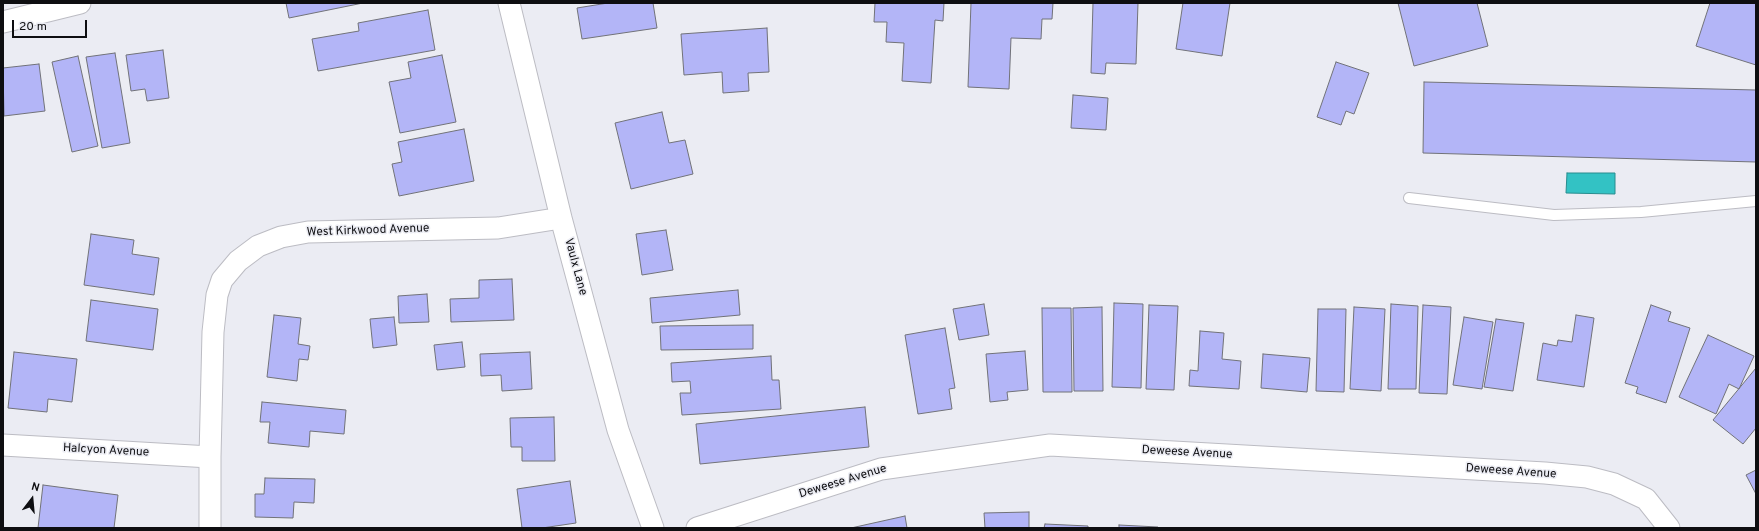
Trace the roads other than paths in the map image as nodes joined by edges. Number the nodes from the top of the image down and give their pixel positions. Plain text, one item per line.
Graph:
1 (80, 3) edge
2 (509, 3) edge
3 (3, 22) edge
4 (1409, 198) dead end
5 (1756, 201) edge
6 (562, 218) junction
7 (3, 445) edge
8 (210, 457) junction
9 (210, 528) edge
10 (653, 528) edge
11 (697, 528) edge
12 (1669, 528) edge

1 - 3 street
2 - 6 street, Vaulx Lane
4 - 5 lane
6 - 8 street, West Kirkwood Avenue
6 - 10 street, Vaulx Lane
7 - 8 street, Halcyon Avenue
8 - 9 street, West Kirkwood Avenue
11 - 12 street, Deweese Avenue

